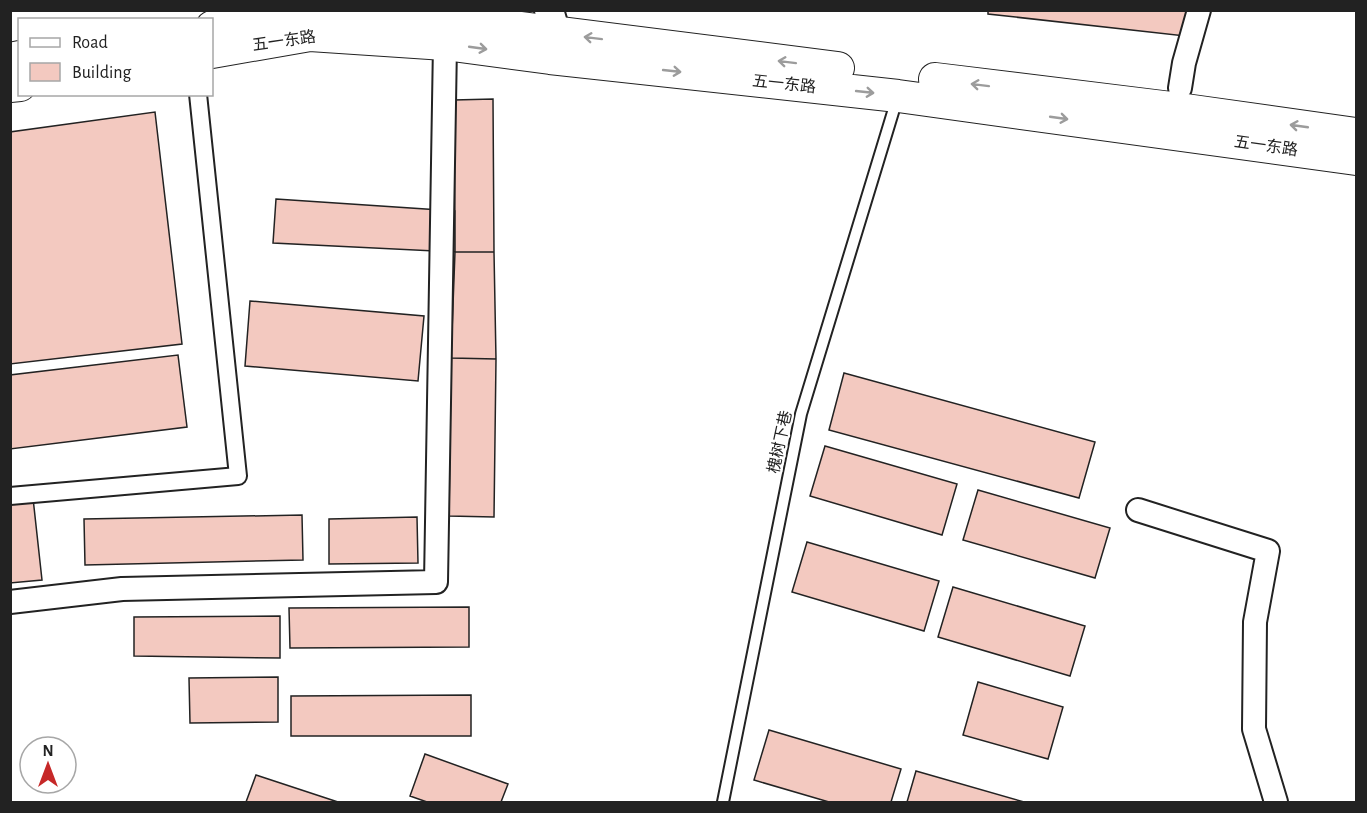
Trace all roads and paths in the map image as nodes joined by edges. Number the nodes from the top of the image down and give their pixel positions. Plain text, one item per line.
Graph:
1 (1199, 10) edge
2 (390, 20) edge
3 (213, 27) edge
4 (552, 34) edge
5 (446, 44) junction
6 (213, 52) edge
7 (1180, 88) dead end
8 (198, 96) edge
9 (898, 96) junction
10 (1356, 134) edge
11 (1356, 159) edge
12 (10, 496) edge
13 (1138, 510) dead end
14 (10, 602) edge
15 (723, 802) edge
16 (1276, 802) edge

1 - 7 street
2 - 3 main road, 五一东路
2 - 4 main road, 五一东路
2 - 5 main road, 五一东路
2 - 6 main road, 五一东路
5 -> 4 main road, 五一东路
4 -> 9 main road, 五一东路
10 -> 4 main road, 五一东路
5 - 14 street
8 - 12 street
9 -> 11 main road, 五一东路
9 - 15 lane, 槐树下巷
13 - 16 street

